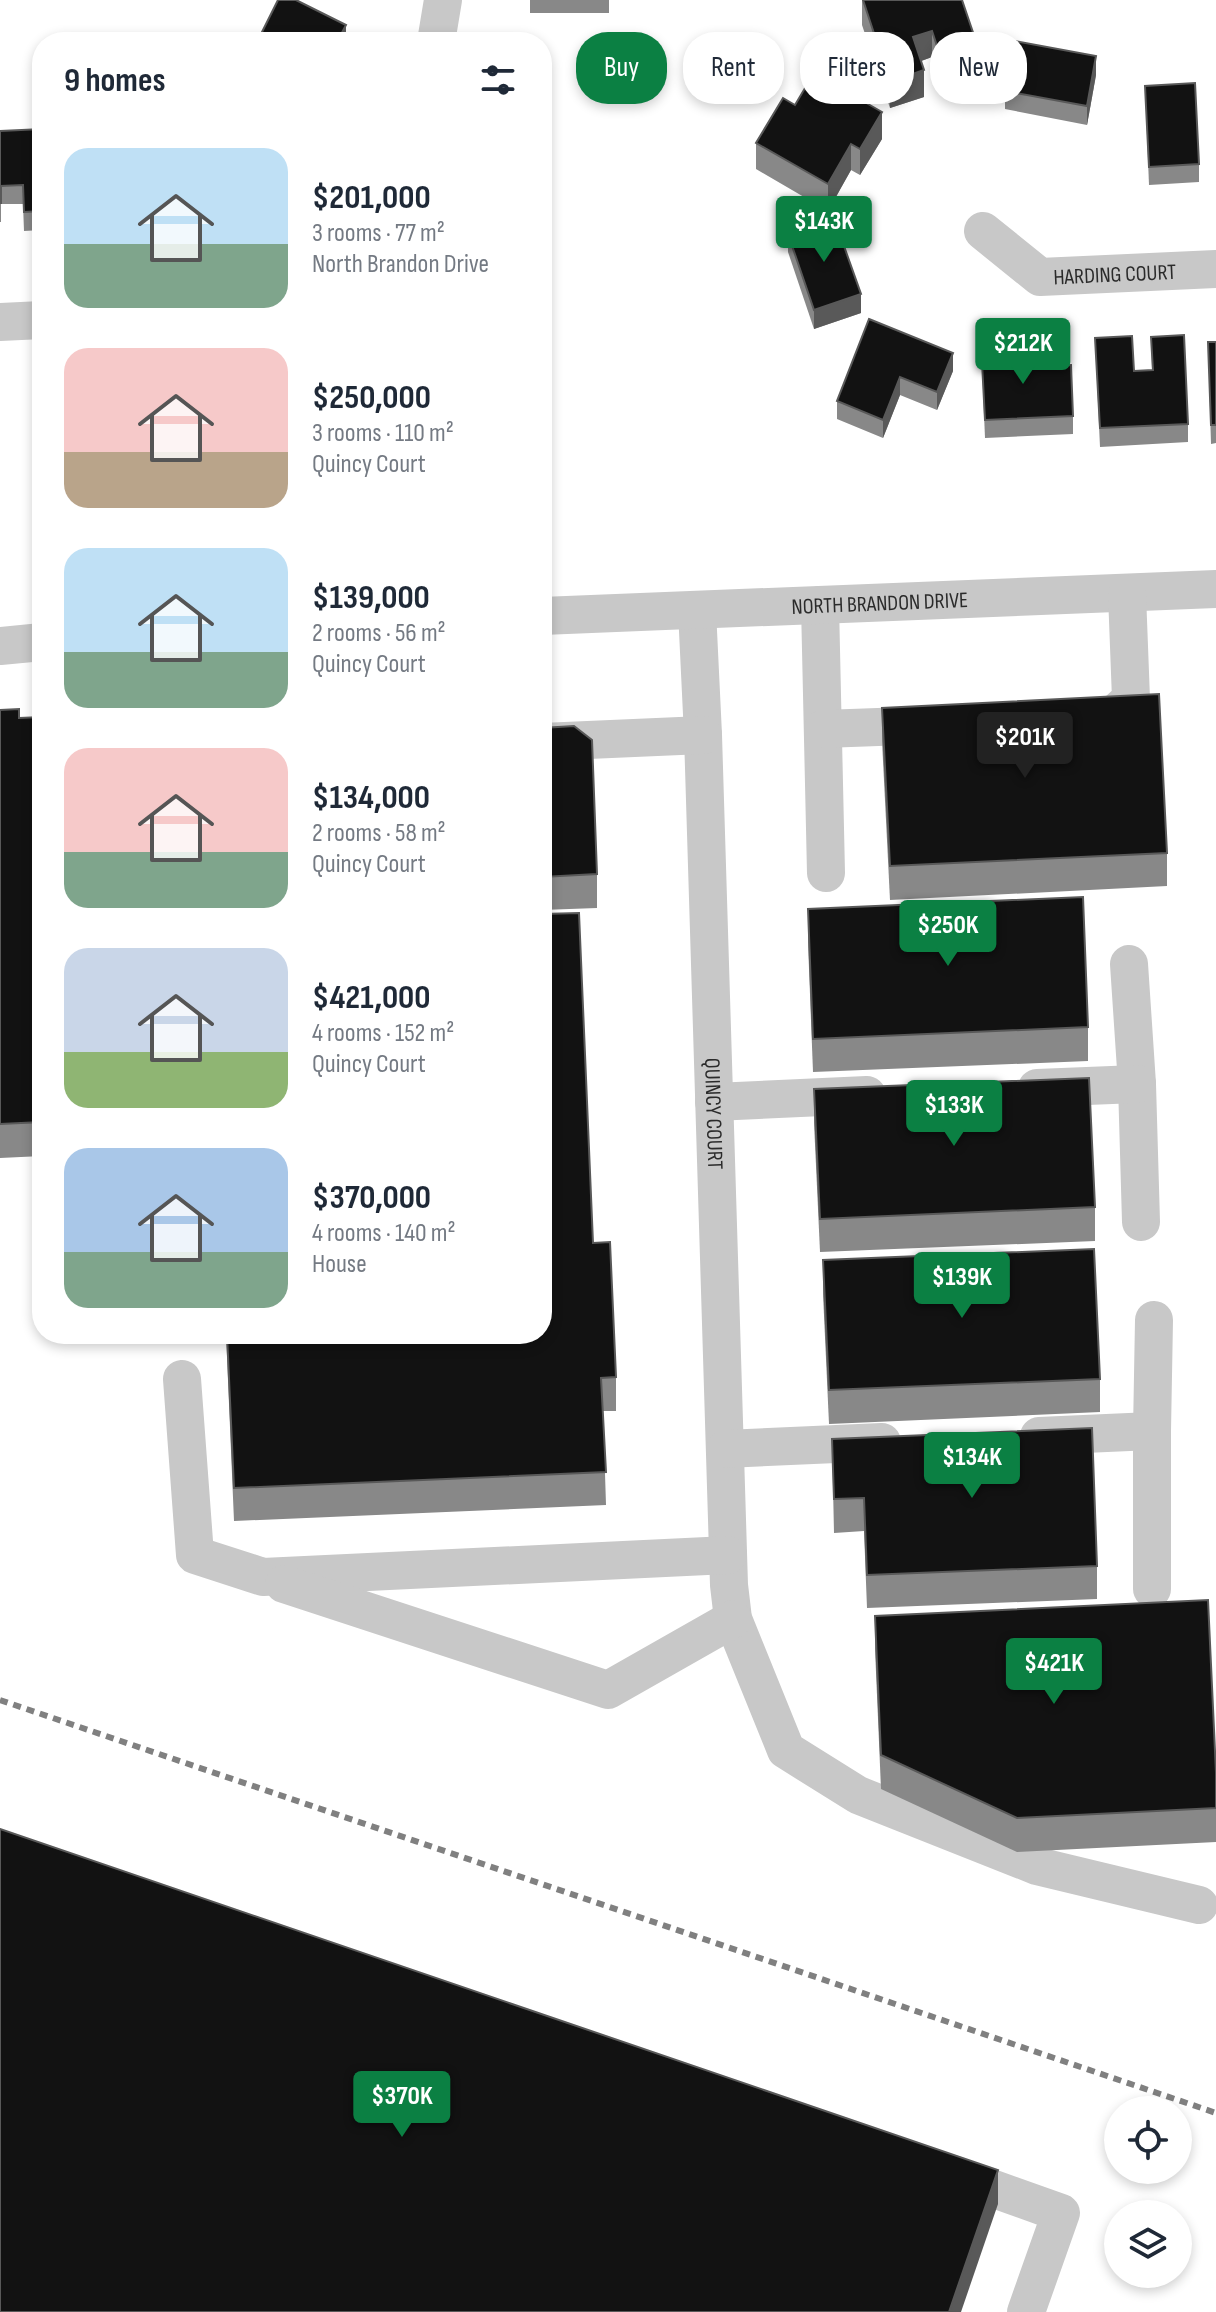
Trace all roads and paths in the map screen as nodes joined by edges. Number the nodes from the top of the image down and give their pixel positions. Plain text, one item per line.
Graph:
1 (443, 0) edge
2 (438, 32) edge
3 (983, 231) dead end
4 (1216, 269) edge
5 (32, 320) edge
6 (0, 322) edge
7 (1216, 589) edge
8 (1127, 594) junction
9 (820, 605) junction
10 (697, 610) junction
11 (552, 616) edge
12 (32, 643) edge
13 (0, 646) edge
14 (1062, 720) edge
15 (967, 724) edge
16 (823, 729) junction
17 (703, 735) junction
18 (552, 742) edge
19 (826, 873) dead end
20 (1129, 964) dead end
21 (1137, 1084) junction
22 (996, 1090) edge
23 (902, 1094) edge
24 (714, 1102) junction
25 (1141, 1222) dead end
26 (1154, 1320) dead end
27 (182, 1379) dead end
28 (1152, 1431) junction
29 (1009, 1437) edge
30 (914, 1441) edge
31 (725, 1449) junction
32 (728, 1555) junction
33 (263, 1577) junction
34 (1152, 1589) dead end
35 (733, 1619) junction
36 (1199, 1905) dead end
37 (913, 2160) edge
38 (1026, 2312) edge

1 - 2 street
3 - 4 street, HARDING COURT
5 - 6 street
7 - 8 street, NORTH BRANDON DRIVE
8 - 9 street, NORTH BRANDON DRIVE
8 - 14 street
9 - 10 street, NORTH BRANDON DRIVE
9 - 16 street
10 - 11 street, NORTH BRANDON DRIVE
10 - 17 street, QUINCY COURT
12 - 13 street
15 - 16 street
16 - 19 street
17 - 18 street
17 - 24 street, QUINCY COURT
20 - 21 street
21 - 22 street
21 - 25 street
23 - 24 street
24 - 31 street, QUINCY COURT
26 - 28 street
27 - 33 street
28 - 29 street
28 - 34 street
30 - 31 street
31 - 32 street, QUINCY COURT
32 - 33 street
32 - 35 street, QUINCY COURT
33 - 35 street
35 - 36 street, QUINCY COURT
37 - 38 street

